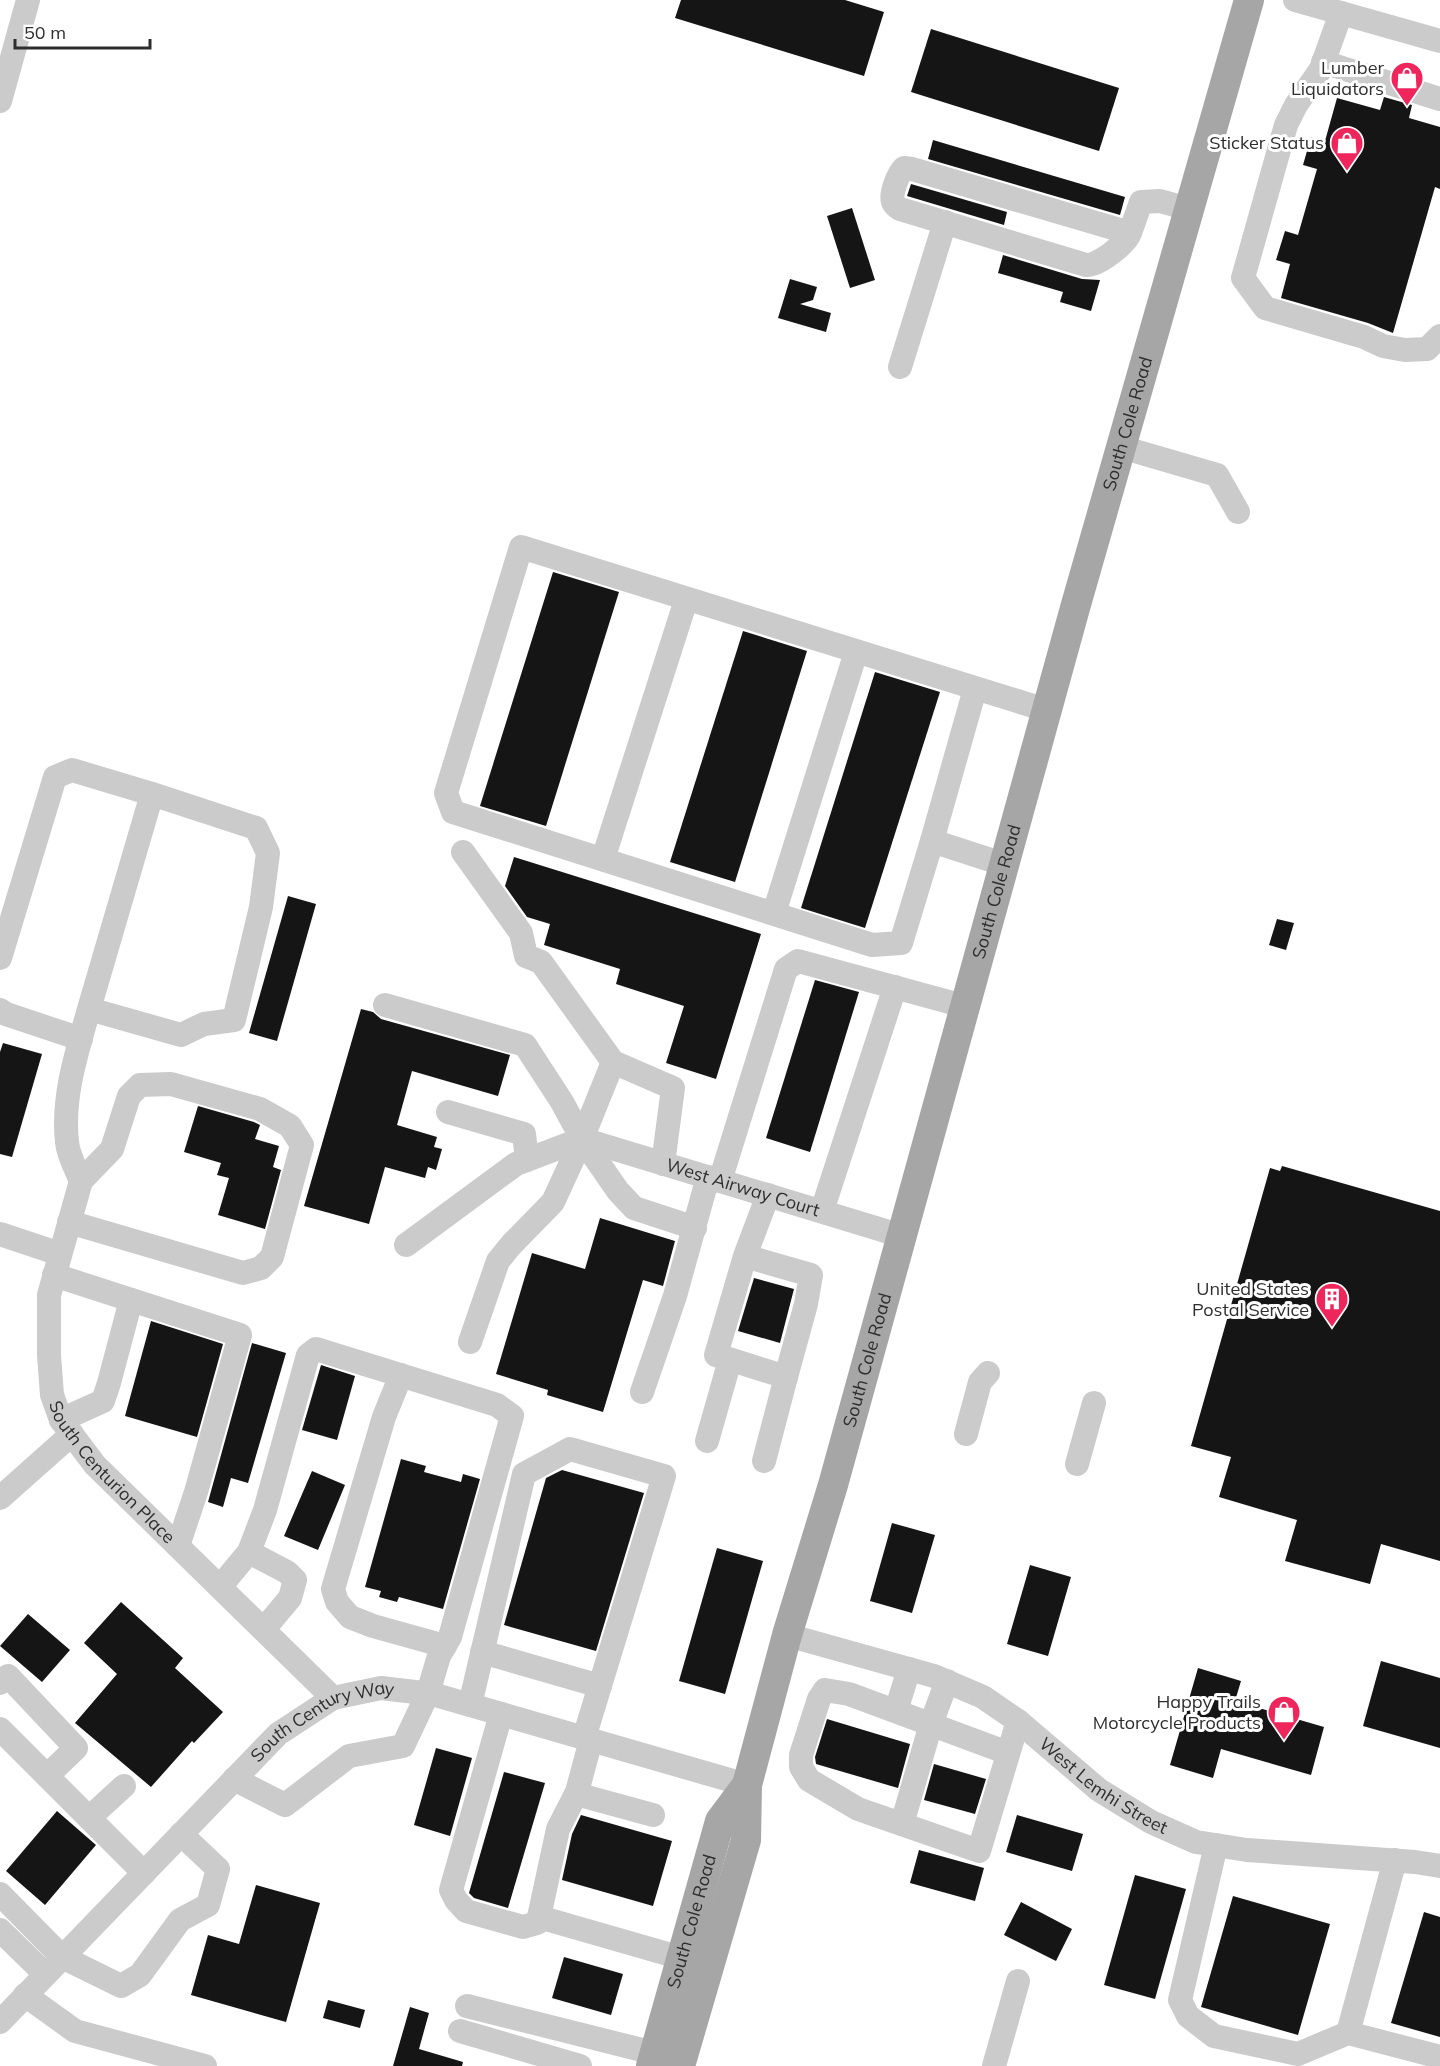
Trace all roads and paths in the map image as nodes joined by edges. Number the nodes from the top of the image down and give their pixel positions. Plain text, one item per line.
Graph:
1 (28, 0) edge
2 (1249, 0) edge
3 (1295, 0) edge
4 (1335, 8) edge
5 (1440, 41) edge
6 (1323, 62) junction
7 (1440, 99) edge
8 (0, 101) edge
9 (1189, 209) junction
10 (945, 222) junction
11 (1130, 233) junction
12 (1440, 336) edge
13 (900, 367) dead end
14 (1121, 447) junction
15 (1238, 512) dead end
16 (686, 600) junction
17 (856, 652) junction
18 (975, 689) junction
19 (1046, 711) junction
20 (152, 794) junction
21 (932, 841) junction
22 (463, 852) dead end
23 (603, 859) junction
24 (1004, 864) junction
25 (774, 913) junction
26 (0, 958) edge
27 (894, 987) junction
28 (385, 1005) dead end
29 (964, 1006) junction
30 (89, 1009) junction
31 (0, 1010) edge
32 (81, 1039) junction
33 (613, 1062) junction
34 (448, 1112) dead end
35 (582, 1139) junction
36 (527, 1160) junction
37 (663, 1164) junction
38 (714, 1179) junction
39 (81, 1181) junction
40 (768, 1195) junction
41 (822, 1211) junction
42 (69, 1222) junction
43 (695, 1228) junction
44 (0, 1234) edge
45 (902, 1236) junction
46 (406, 1245) dead end
47 (745, 1256) junction
48 (57, 1265) junction
49 (131, 1300) junction
50 (470, 1342) dead end
51 (730, 1360) junction
52 (993, 1375) dead end
53 (401, 1376) junction
54 (786, 1377) junction
55 (642, 1392) dead end
56 (1087, 1401) dead end
57 (66, 1427) junction
58 (973, 1436) dead end
59 (706, 1441) dead end
60 (764, 1461) dead end
61 (1070, 1462) dead end
62 (0, 1498) edge
63 (178, 1546) junction
64 (249, 1552) junction
65 (220, 1587) junction
66 (264, 1629) junction
67 (788, 1635) junction
68 (445, 1646) junction
69 (482, 1652) junction
70 (909, 1669) junction
71 (947, 1681) junction
72 (0, 1683) edge
73 (600, 1686) junction
74 (428, 1693) junction
75 (333, 1698) junction
76 (470, 1705) junction
77 (896, 1711) junction
78 (501, 1714) junction
79 (1018, 1721) junction
80 (931, 1724) junction
81 (0, 1729) edge
82 (588, 1739) junction
83 (1008, 1753) junction
84 (47, 1776) junction
85 (234, 1779) junction
86 (747, 1785) junction
87 (124, 1786) dead end
88 (576, 1794) junction
89 (653, 1815) dead end
90 (89, 1818) junction
91 (902, 1824) junction
92 (181, 1834) junction
93 (1216, 1845) junction
94 (1395, 1860) junction
95 (1440, 1866) edge
96 (144, 1873) junction
97 (0, 1894) edge
98 (539, 1917) junction
99 (2, 1935) edge
100 (62, 1957) junction
101 (695, 1962) junction
102 (45, 1974) junction
103 (1018, 1981) dead end
104 (25, 1995) junction
105 (467, 2006) dead end
106 (0, 2022) edge
107 (460, 2031) dead end
108 (1348, 2032) junction
109 (1440, 2057) edge
110 (662, 2062) edge
111 (205, 2066) edge
112 (580, 2066) edge
113 (994, 2066) edge

1 - 8 street
2 - 9 main road, South Cole Road
3 - 4 street
4 - 5 street
4 - 6 street
6 - 7 street
6 - 12 street
9 - 11 street
9 - 14 main road, South Cole Road
10 - 11 street
10 - 11 street
10 - 13 street
14 - 15 street
14 - 19 main road, South Cole Road
16 - 17 street
16 - 23 street
16 - 23 street
17 - 18 street
17 - 25 street
18 - 19 street
18 - 21 street
19 - 24 main road, South Cole Road
20 - 26 street
20 - 30 street
20 - 30 street
21 - 24 street
21 - 25 street
22 - 33 street
23 - 25 street
24 - 29 main road, South Cole Road
27 - 29 street
27 - 38 street
27 - 41 street
28 - 35 street
29 - 45 main road, South Cole Road
30 - 32 street
31 - 32 street
32 - 39 street
33 - 35 street
33 - 37 street
34 - 36 street
35 - 36 street
35 - 37 street, West Airway Court
35 - 43 street
35 - 50 street
36 - 46 street
37 - 38 street, West Airway Court
38 - 40 street, West Airway Court
38 - 43 street
39 - 42 street, South Centurion Place
39 - 42 street
40 - 41 street, West Airway Court
40 - 47 street
41 - 45 street, West Airway Court
42 - 48 street, South Centurion Place
43 - 55 street
44 - 48 street
45 - 67 main road, South Cole Road
47 - 51 street
47 - 54 street
48 - 49 street
48 - 57 street, South Centurion Place
49 - 57 street
49 - 63 street
51 - 54 street
51 - 59 street
52 - 58 street
53 - 64 street
53 - 68 street
53 - 68 street
54 - 60 street
56 - 61 street
57 - 62 street
57 - 63 street, South Centurion Place
63 - 65 street, South Centurion Place
64 - 65 street
64 - 66 street
65 - 66 street, South Centurion Place
66 - 75 street, South Centurion Place
67 - 70 street, West Lemhi Street
67 - 86 main road, South Cole Road
68 - 74 street
69 - 73 street
69 - 73 street
69 - 76 street
70 - 71 street, West Lemhi Street
70 - 77 street
71 - 79 street, West Lemhi Street
71 - 80 street
72 - 84 street
73 - 82 street
74 - 75 street, South Century Way
74 - 76 street, South Century Way
74 - 85 street
75 - 85 street, South Century Way
76 - 78 street, South Century Way
77 - 80 street
77 - 91 street
78 - 82 street, South Century Way
78 - 98 street
79 - 83 street
79 - 93 street, West Lemhi Street
80 - 83 street
80 - 91 street
81 - 84 street
82 - 86 street, South Century Way
82 - 88 street
83 - 91 street
84 - 90 street
85 - 92 street, South Century Way
86 - 101 main road, South Cole Road
87 - 90 street
88 - 89 street
88 - 98 street
90 - 96 street
92 - 96 street, South Century Way
92 - 100 street
93 - 94 street, West Lemhi Street
93 - 108 street
94 - 95 street, West Lemhi Street
94 - 108 street
96 - 100 street, South Century Way
97 - 100 street
98 - 101 street
99 - 102 street
100 - 102 street, South Century Way
101 - 110 main road, South Cole Road
102 - 104 street, South Century Way
103 - 113 street
104 - 106 street, South Century Way
104 - 111 street
105 - 110 street
107 - 112 street
108 - 109 street

